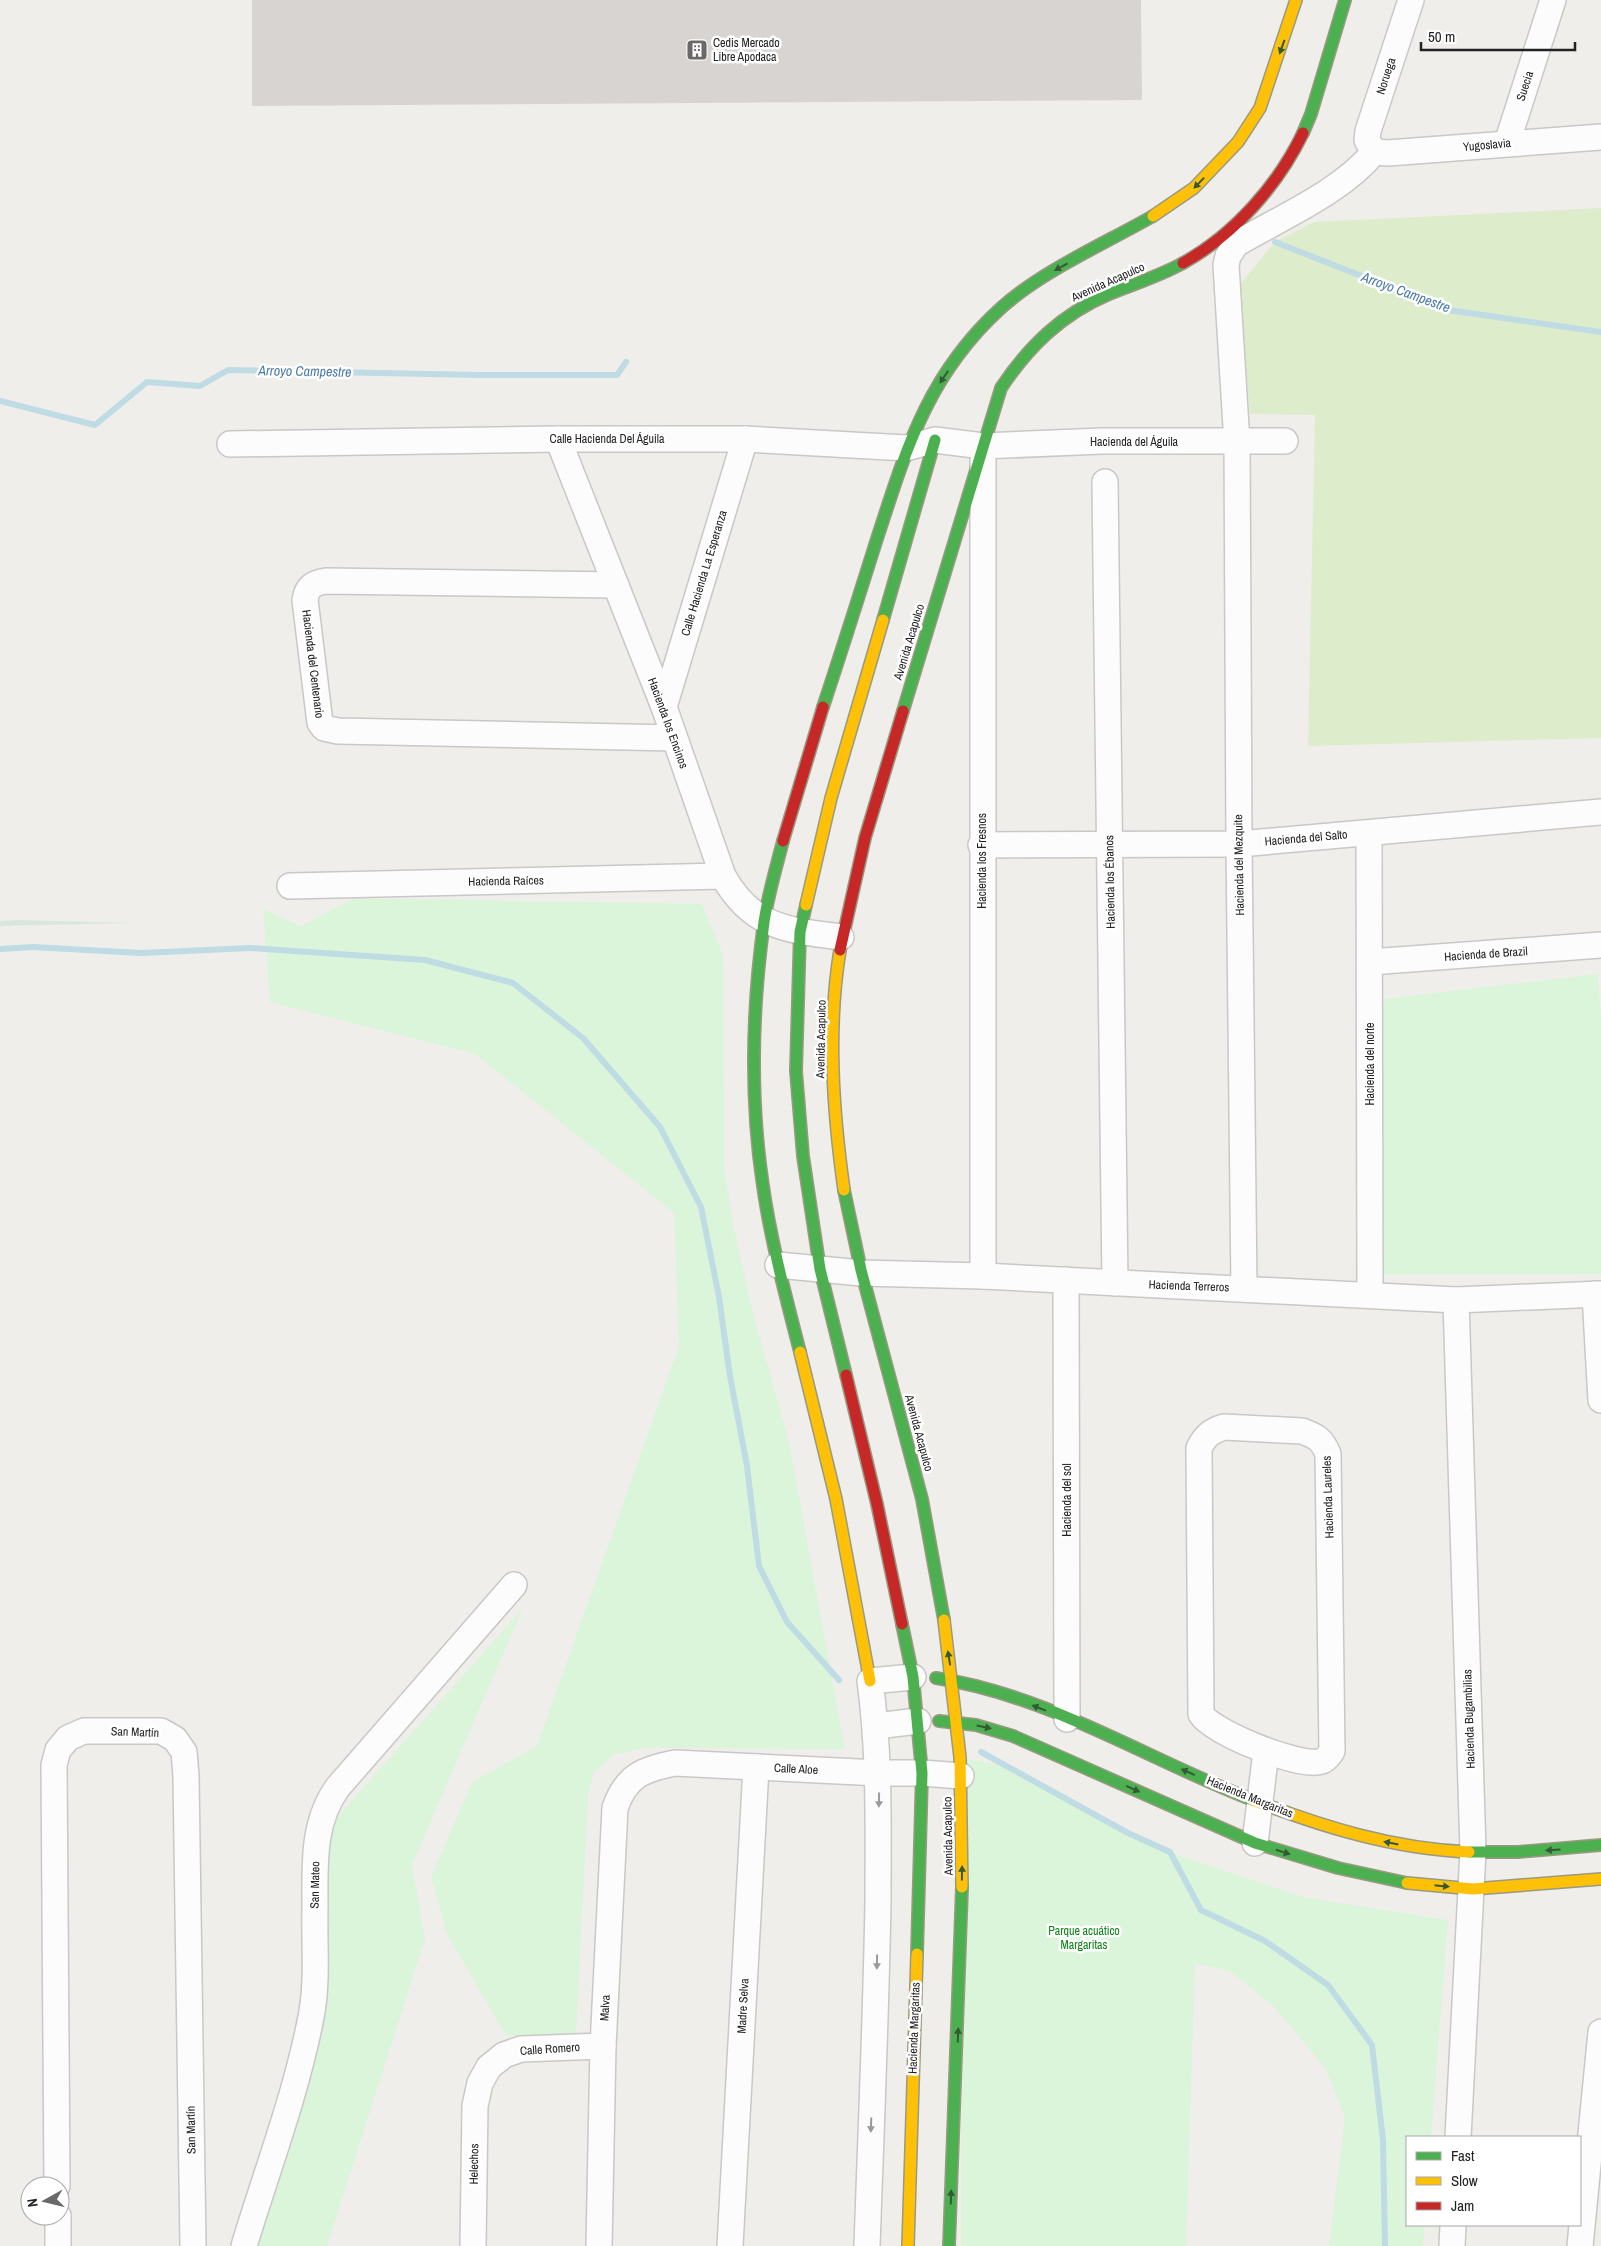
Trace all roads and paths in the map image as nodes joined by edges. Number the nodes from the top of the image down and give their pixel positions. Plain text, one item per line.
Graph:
1 (1296, 0) edge
2 (1345, 0) edge
3 (1411, 0) edge
4 (1553, 0) edge
5 (1601, 137) edge
6 (1507, 143) junction
7 (1374, 152) junction
8 (558, 439) junction
9 (745, 439) junction
10 (935, 440) junction
11 (1286, 441) dead end
12 (1237, 443) junction
13 (230, 444) dead end
14 (983, 446) junction
15 (906, 448) junction
16 (1105, 482) dead end
17 (616, 585) junction
18 (664, 707) junction
19 (674, 738) junction
20 (1601, 812) edge
21 (1368, 833) junction
22 (1110, 844) junction
23 (1239, 844) junction
24 (982, 846) junction
25 (723, 876) junction
26 (290, 886) dead end
27 (764, 921) junction
28 (800, 932) junction
29 (842, 937) junction
30 (1601, 945) edge
31 (1370, 962) junction
32 (778, 1265) junction
33 (820, 1269) junction
34 (861, 1273) junction
35 (983, 1276) junction
36 (1066, 1280) junction
37 (1115, 1283) junction
38 (1244, 1288) junction
39 (1598, 1294) edge
40 (1370, 1295) junction
41 (1456, 1300) junction
42 (1601, 1400) edge
43 (514, 1585) dead end
44 (913, 1676) junction
45 (953, 1680) junction
46 (870, 1682) junction
47 (1067, 1719) junction
48 (918, 1721) junction
49 (957, 1722) junction
50 (876, 1726) junction
51 (1266, 1751) junction
52 (756, 1767) junction
53 (879, 1773) junction
54 (922, 1773) junction
55 (634, 1776) joint
56 (960, 1776) junction
57 (1260, 1804) junction
58 (1255, 1843) junction
59 (1601, 1845) edge
60 (1473, 1851) junction
61 (1601, 1878) edge
62 (1473, 1890) junction
63 (1601, 2032) edge
64 (603, 2046) junction
65 (480, 2083) joint
66 (1458, 2136) edge
67 (57, 2176) edge
68 (58, 2226) edge
69 (1453, 2226) edge
70 (58, 2246) edge
71 (193, 2246) edge
72 (244, 2246) edge
73 (473, 2246) edge
74 (599, 2246) edge
75 (730, 2246) edge
76 (867, 2246) edge
77 (908, 2246) edge
78 (949, 2246) edge
79 (1452, 2246) edge
80 (1580, 2246) edge

1 -> 15 street
2 - 14 street, Avenida Acapulco
3 - 7 street, Noruega
4 - 6 street, Suecia
5 - 6 street, Yugoslavia
6 - 7 street, Yugoslavia
7 - 12 street, Hacienda del Mezquite
8 - 9 street, Calle Hacienda Del Águila
8 - 13 street, Calle Hacienda Del Águila
8 - 17 street, Hacienda los Encinos
9 - 15 street, Calle Hacienda Del Águila
9 - 18 street, Calle Hacienda La Esperanza
10 - 14 street, Calle Hacienda Del Águila
10 - 15 street, Calle Hacienda Del Águila
10 - 28 street, Avenida Acapulco
11 - 12 street, Hacienda del Águila
12 - 14 street, Hacienda del Águila
12 - 23 street, Hacienda del Mezquite
14 - 24 street, Hacienda los Fresnos
14 - 29 street, Avenida Acapulco
15 - 27 street
16 - 22 street, Hacienda los Ébanos
17 - 18 street, Hacienda los Encinos
17 - 19 street, Hacienda del Centenario
18 - 19 street, Hacienda los Encinos
19 - 25 street, Hacienda los Encinos
20 - 21 street, Hacienda del Salto
21 - 23 street, Hacienda del Salto
21 - 31 street, Hacienda del norte
22 - 23 street, Hacienda del Salto
22 - 24 street, Hacienda del Salto
22 - 37 street, Hacienda los Ébanos
23 - 38 street, Hacienda del Mezquite
24 - 35 street, Hacienda los Fresnos
25 - 26 street, Hacienda Raíces
25 - 27 street, Hacienda los Encinos
27 - 28 street, Hacienda los Encinos
27 - 32 street
28 - 29 street, Hacienda los Encinos
28 - 33 street, Avenida Acapulco
29 - 34 street, Avenida Acapulco
30 - 31 street, Hacienda de Brazil
31 - 40 street, Hacienda del norte
32 - 33 street, Hacienda Terreros
32 - 46 street
33 - 34 street, Hacienda Terreros
33 - 44 street, Avenida Acapulco
34 - 35 street, Hacienda Terreros
45 -> 34 street, Avenida Acapulco
35 - 36 street, Hacienda Terreros
36 - 37 street, Hacienda Terreros
36 - 47 street, Hacienda del sol
37 - 38 street, Hacienda Terreros
38 - 40 street, Hacienda Terreros
39 - 41 street, Hacienda Terreros
39 - 42 street
40 - 41 street, Hacienda Terreros
41 - 60 street, Hacienda Bugambilias
43 - 72 street, San Mateo
44 - 45 street, Hacienda Margaritas
44 - 46 street, Hacienda Margaritas
44 - 48 street, Hacienda Margaritas
47 -> 45 street, Hacienda Margaritas
45 - 49 street, Avenida Acapulco
46 - 50 street
57 -> 47 street, Hacienda Margaritas
48 - 49 street
48 - 50 street
48 - 54 street, Hacienda Margaritas
49 - 56 street, Avenida Acapulco
49 -> 58 street
50 - 53 street
51 - 51 street, Hacienda Laureles
51 - 57 street
52 - 53 street, Calle Aloe
52 - 55 street, Calle Aloe
52 - 75 street, Madre Selva
53 - 54 street, Calle Aloe
53 -> 76 street
54 - 56 street, Calle Aloe
54 - 77 street, Hacienda Margaritas
55 - 64 street, Malva
78 -> 56 street, Avenida Acapulco
57 - 58 street
60 -> 57 street, Hacienda Margaritas
58 -> 62 street
59 -> 60 street, Hacienda Margaritas
60 - 62 street, Hacienda Bugambilias
61 - 62 street
62 - 66 street, Hacienda Bugambilias
63 - 80 street
64 - 65 street, Calle Romero
64 - 74 street, Malva
65 - 73 street, Helechos
67 - 71 street, San Martín
68 - 70 street
69 - 79 street

